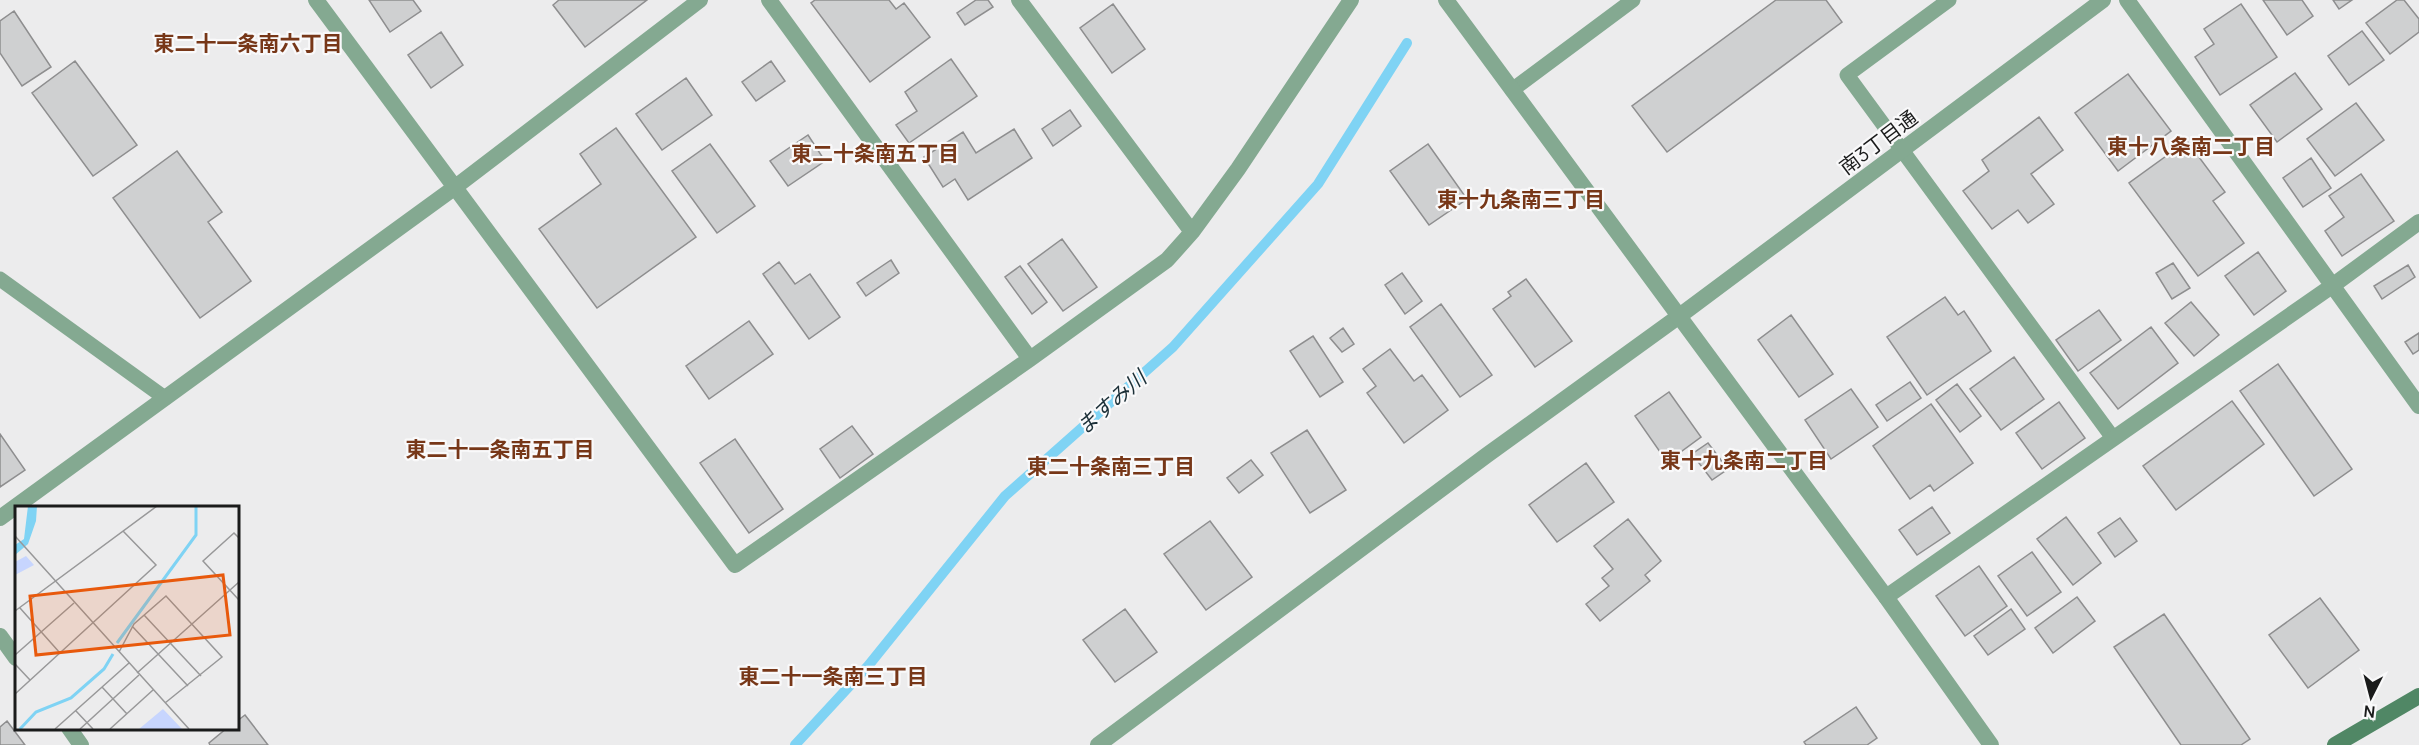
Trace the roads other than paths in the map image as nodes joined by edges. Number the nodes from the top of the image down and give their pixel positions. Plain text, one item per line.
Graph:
1 (316, 0) edge
2 (700, 0) edge
3 (769, 0) edge
4 (1019, 0) edge
5 (1351, 0) edge
6 (1446, 0) edge
7 (1633, 0) edge
8 (1949, 0) edge
9 (2103, 0) edge
10 (2127, 0) edge
11 (1512, 90) junction
12 (1903, 150) junction
13 (454, 188) junction
14 (2419, 222) edge
15 (1192, 232) junction
16 (0, 279) edge
17 (2332, 286) junction
18 (1678, 317) junction
19 (1030, 359) junction
20 (165, 398) junction
21 (2419, 406) edge
22 (2114, 438) junction
23 (16, 506) edge
24 (15, 507) edge
25 (0, 518) edge
26 (1886, 597) junction
27 (0, 636) edge
28 (15, 657) edge
29 (2419, 696) edge
30 (70, 730) edge
31 (81, 745) edge
32 (1098, 745) edge
33 (1991, 745) edge
34 (2335, 745) edge

1 - 13 street
2 - 13 street
3 - 19 street
4 - 15 street
5 - 15 street
6 - 11 street
7 - 11 lane
8 - 12 lane
9 - 12 street, 南3丁目通
10 - 17 street
11 - 18 street
12 - 18 street, 南3丁目通
12 - 22 lane
13 - 19 street
13 - 20 street
14 - 17 street
15 - 19 street
16 - 20 lane
17 - 21 street
17 - 22 street
18 - 26 street
18 - 32 street, 南3丁目通
20 - 23 street
22 - 26 street
24 - 25 street
26 - 33 street
27 - 28 street
29 - 34 main road
30 - 31 street

